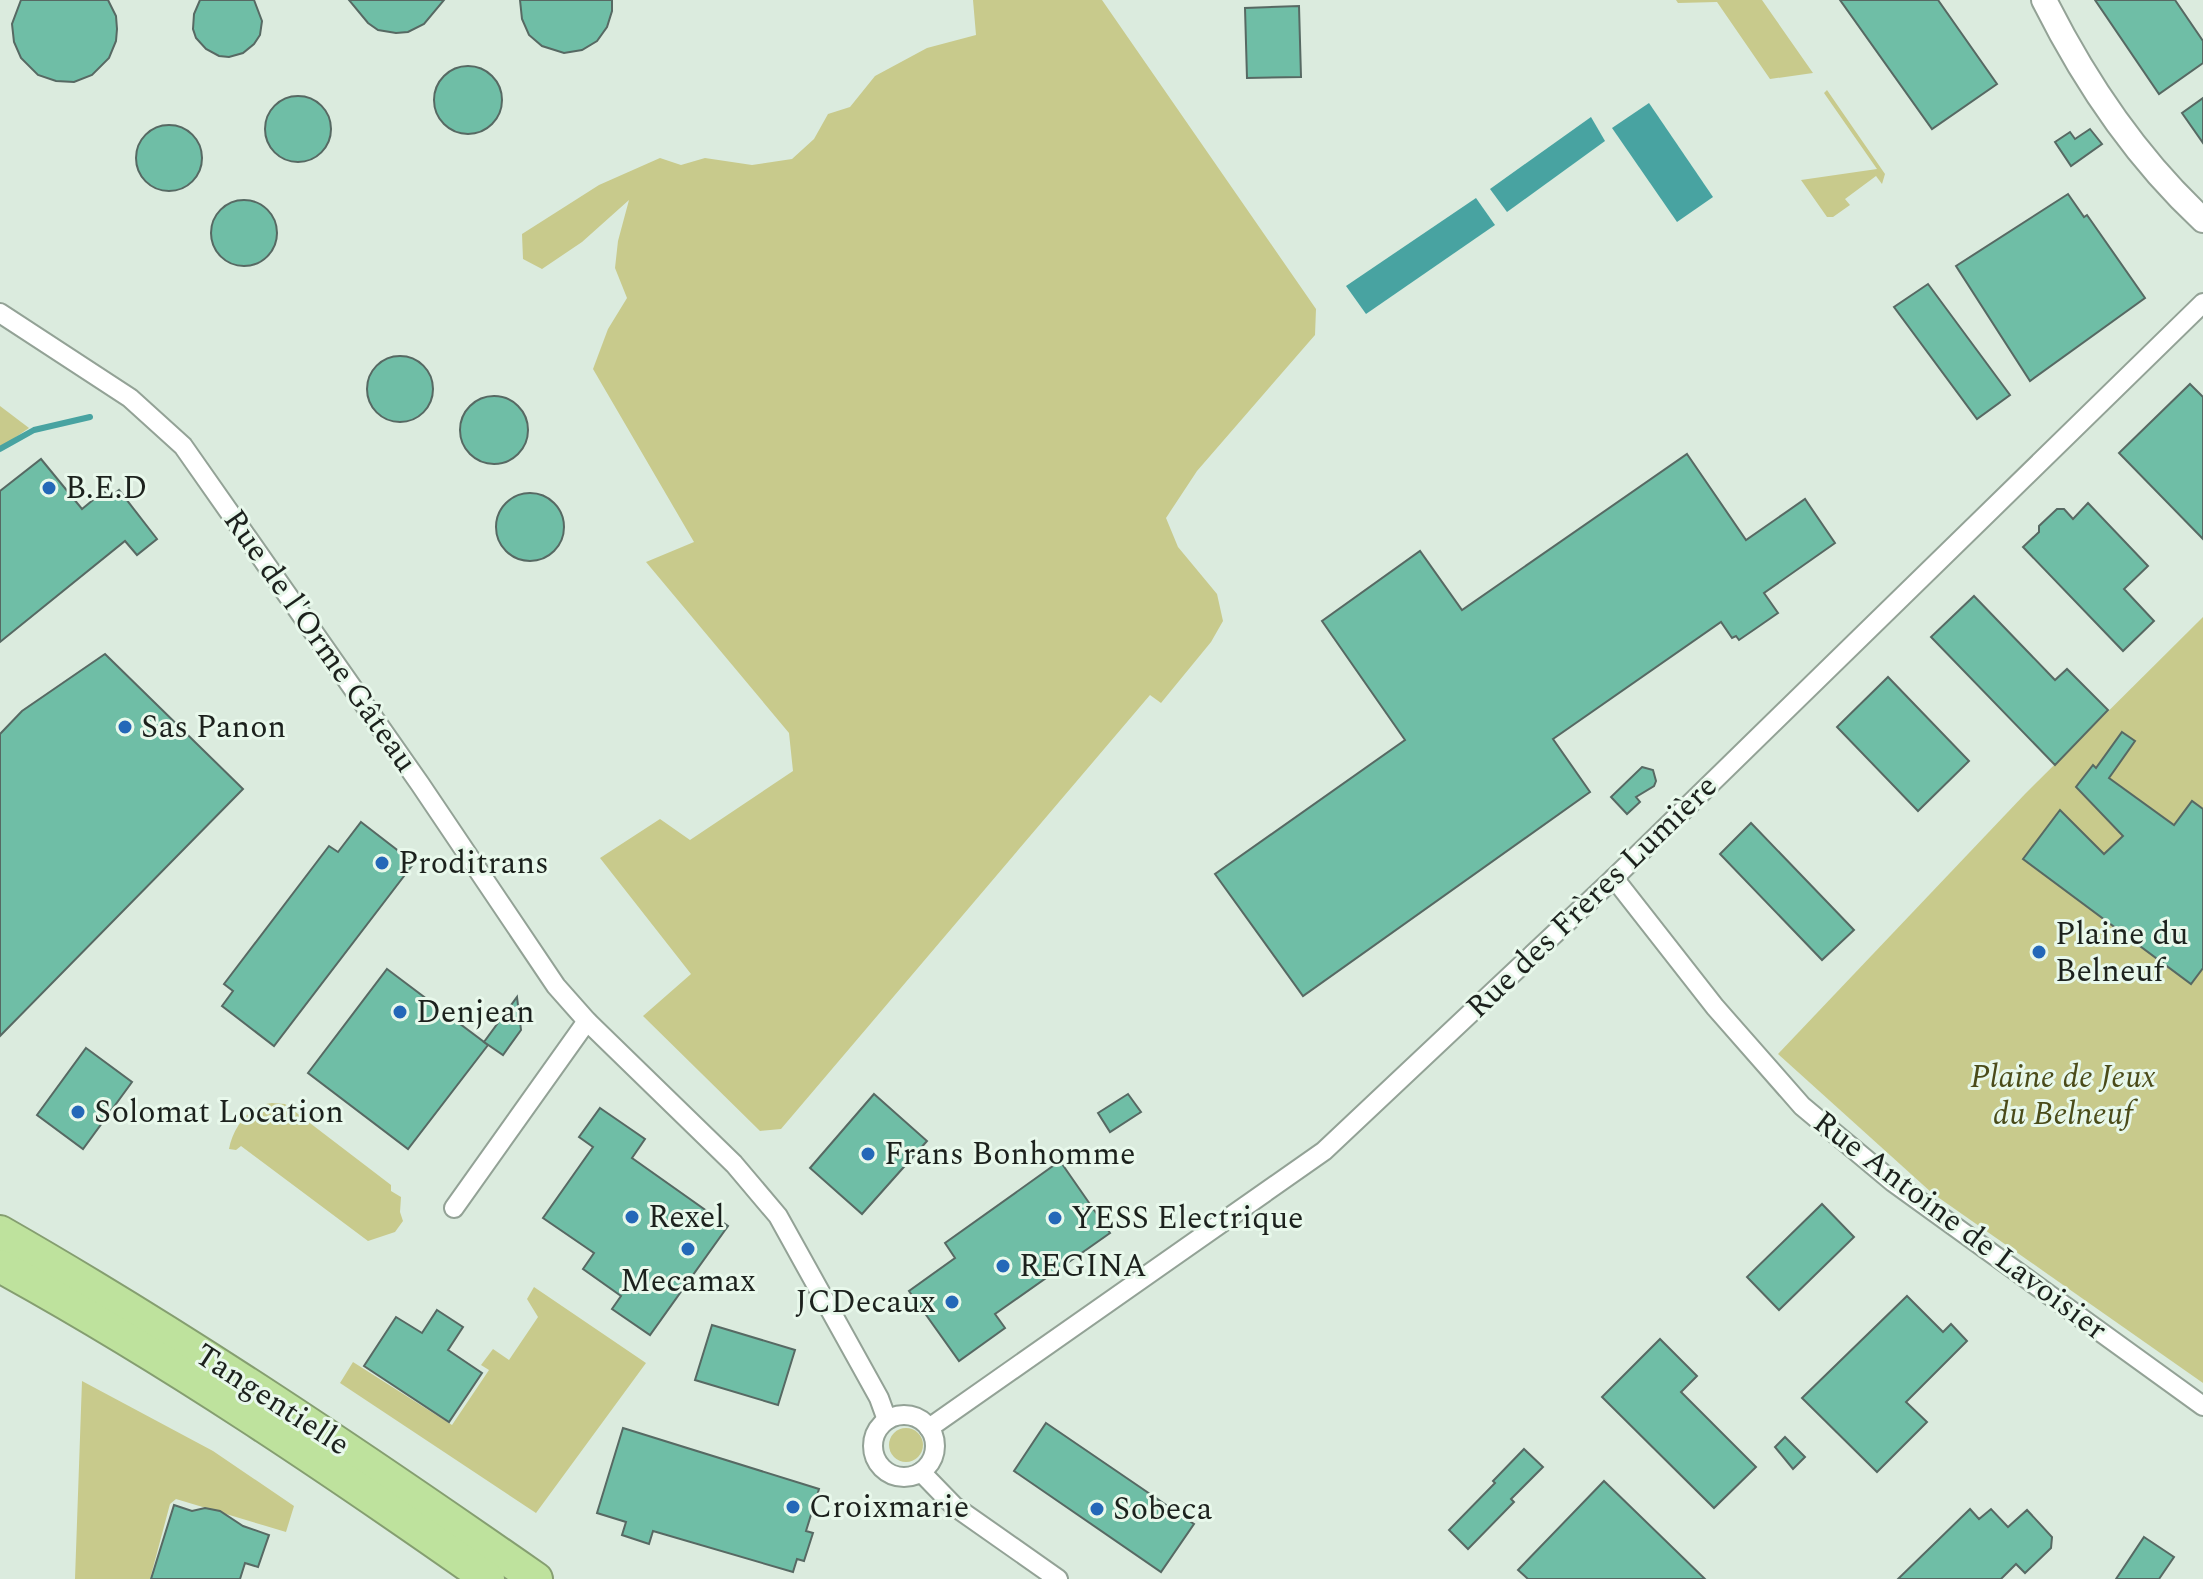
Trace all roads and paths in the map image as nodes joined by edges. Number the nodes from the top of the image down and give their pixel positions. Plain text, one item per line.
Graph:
1 (2044, 0) edge
2 (2203, 220) edge
3 (2203, 303) edge
4 (0, 313) edge
5 (1614, 878) junction
6 (587, 1021) junction
7 (454, 1208) dead end
8 (0, 1232) edge
9 (3, 1268) edge
10 (2203, 1406) edge
11 (887, 1420) junction
12 (929, 1428) junction
13 (921, 1472) junction
14 (488, 1579) edge
15 (536, 1579) edge
16 (1058, 1579) edge

1 - 2 street
3 - 5 street, Rue des Frères Lumière
4 - 6 street, Rue de l'Orme Gâteau
5 - 10 street, Rue Antoine de Lavoisier
5 - 12 street, Rue des Frères Lumière
6 - 7 street
6 - 11 street, Rue de l'Orme Gâteau
8 - 15 highway, Tangentielle
9 - 14 highway, Tangentielle
11 - 12 street
11 - 13 street
12 - 13 street
13 - 16 street

